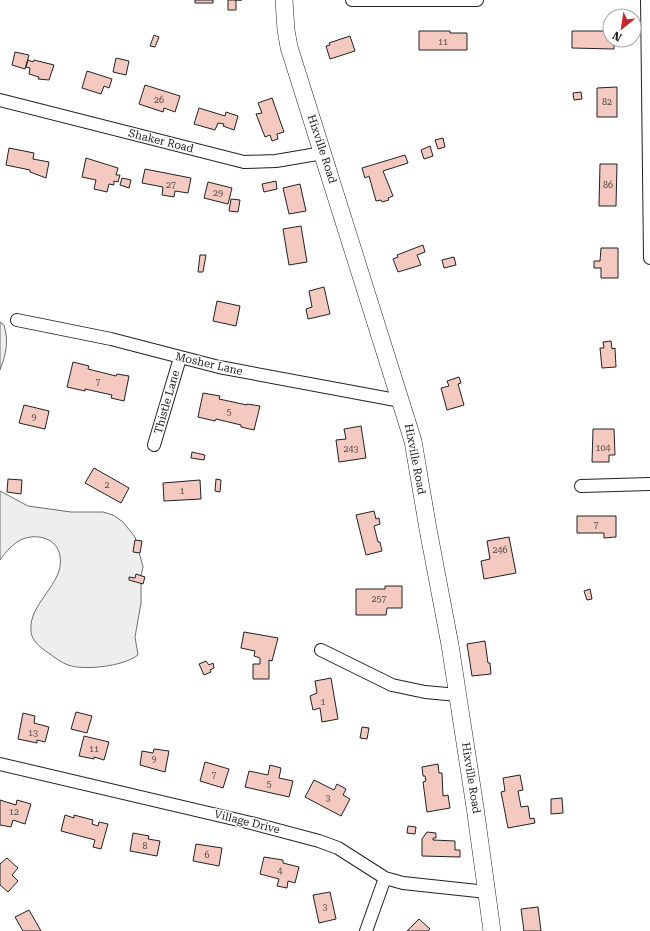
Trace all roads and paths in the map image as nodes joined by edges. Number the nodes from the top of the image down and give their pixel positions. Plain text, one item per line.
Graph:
1 (284, 0) edge
2 (352, 0) edge
3 (477, 0) edge
4 (647, 0) edge
5 (0, 100) edge
6 (650, 147) edge
7 (323, 153) junction
8 (650, 258) edge
9 (17, 320) dead end
10 (180, 358) junction
11 (402, 401) junction
12 (154, 445) dead end
13 (650, 484) edge
14 (581, 486) dead end
15 (321, 650) dead end
16 (458, 695) junction
17 (0, 764) edge
18 (385, 878) junction
19 (487, 892) junction
20 (366, 931) edge
21 (492, 931) edge

1 - 7 street, Hixville Road
2 - 3 street
4 - 6 street
5 - 7 street, Shaker Road
6 - 8 street
7 - 11 street, Hixville Road
9 - 10 street, Mosher Lane
10 - 11 street, Mosher Lane
10 - 12 street, Thistle Lane
11 - 16 street, Hixville Road
13 - 14 street
15 - 16 street
16 - 19 street, Hixville Road
17 - 18 street, Village Drive
18 - 19 street, Village Drive
18 - 20 street
19 - 21 street, Hixville Road

